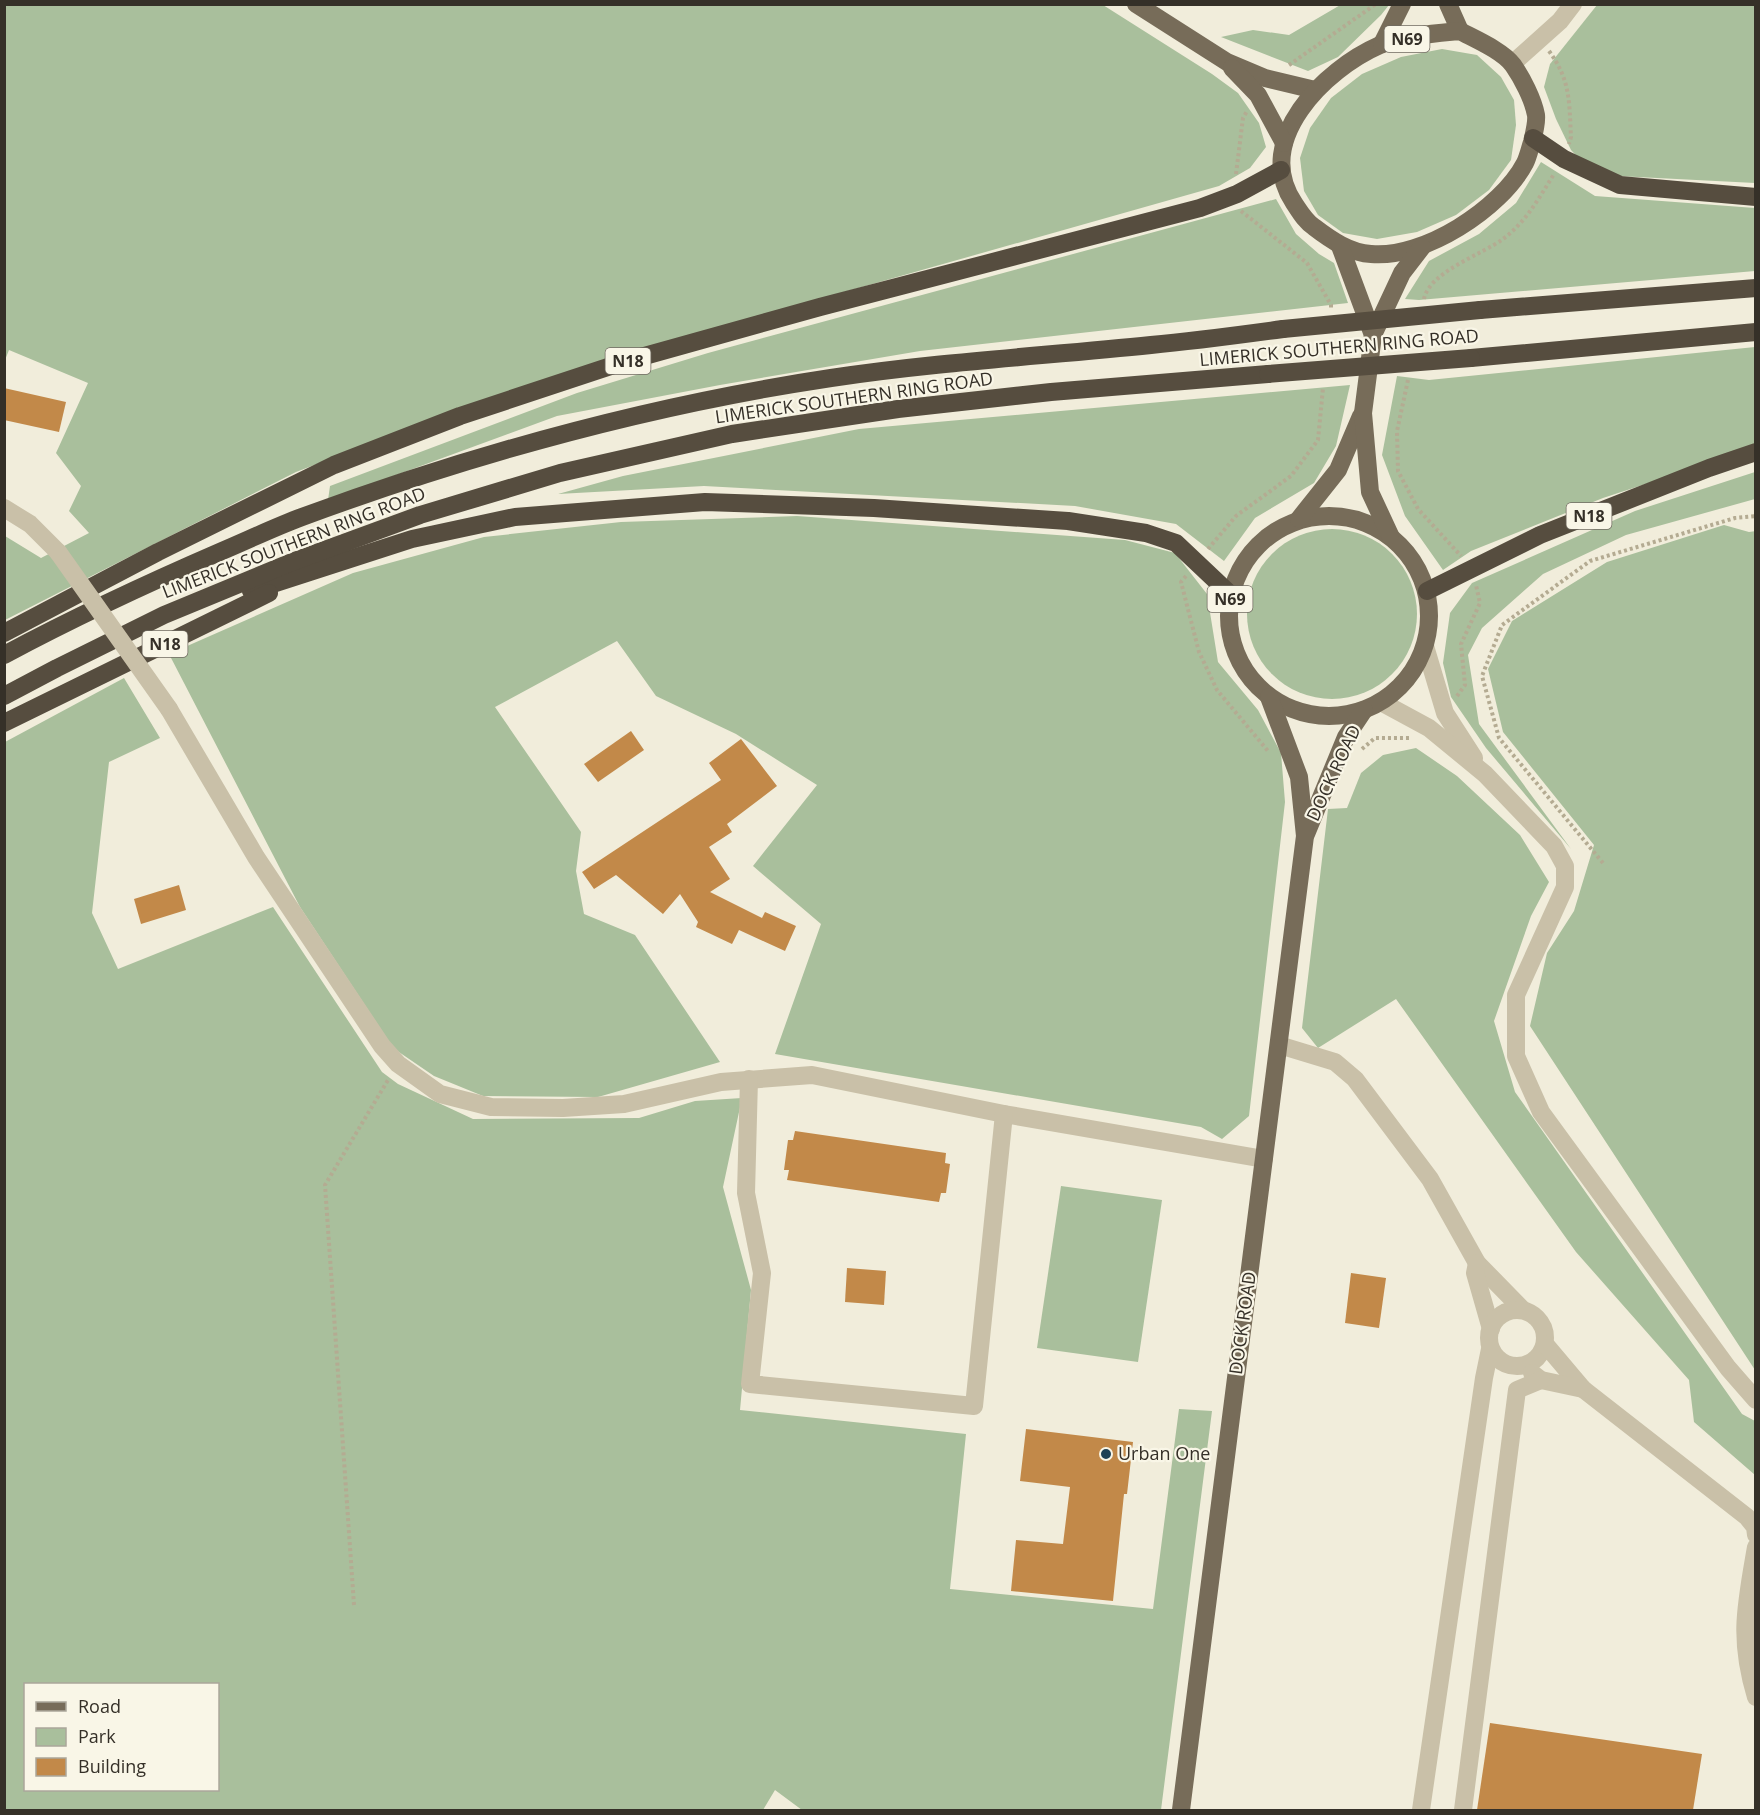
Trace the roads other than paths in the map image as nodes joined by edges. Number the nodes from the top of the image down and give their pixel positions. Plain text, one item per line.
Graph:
1 (1136, 4) edge
2 (1402, 4) edge
3 (1448, 4) edge
4 (1573, 4) edge
5 (1460, 31) junction
6 (1382, 44) junction
7 (1227, 62) junction
8 (1512, 64) junction
9 (1315, 90) junction
10 (1533, 138) junction
11 (1284, 142) junction
12 (1281, 170) junction
13 (1755, 197) edge
14 (1340, 246) junction
15 (1422, 247) junction
16 (1755, 288) edge
17 (1755, 332) edge
18 (1373, 334) junction
19 (1363, 413) junction
20 (1755, 452) edge
21 (4, 508) edge
22 (1299, 519) junction
23 (1391, 536) junction
24 (325, 567) junction
25 (1427, 591) junction
26 (1230, 594) junction
27 (4, 633) edge
28 (1425, 646) junction
29 (4, 655) edge
30 (57, 668) junction
31 (4, 696) edge
32 (1269, 697) junction
33 (1381, 702) junction
34 (1364, 710) junction
35 (4, 723) edge
36 (1485, 774) junction
37 (1305, 836) junction
38 (1279, 1045) junction
39 (749, 1080) junction
40 (1004, 1114) junction
41 (1264, 1159) junction
42 (1477, 1263) junction
43 (1523, 1310) junction
44 (1491, 1329) junction
45 (1545, 1344) junction
46 (1490, 1349) junction
47 (1522, 1366) junction
48 (1541, 1380) junction
49 (1583, 1389) junction
50 (1517, 1390) junction
51 (1755, 1400) edge
52 (1755, 1535) edge
53 (1755, 1547) edge
54 (1755, 1697) edge
55 (1181, 1810) edge
56 (1421, 1810) edge
57 (1463, 1810) edge

1 - 7 main road
2 - 6 main road, N69
3 - 5 main road, N69
4 - 8 street
5 - 6 main road, N69
5 - 8 main road, N69
6 - 9 main road, N69
7 - 9 main road
7 - 11 main road
8 - 10 main road, N69
9 - 11 main road, N69
10 - 13 highway
10 - 15 main road, N69
11 - 12 main road, N69
12 - 14 main road, N69
12 - 27 highway, N18
14 - 15 main road, N69
14 - 18 main road, N69
15 - 18 main road, N69
16 - 29 highway, LIMERICK SOUTHERN RING ROAD, bridge
17 - 30 highway, LIMERICK SOUTHERN RING ROAD / N18, bridge
18 - 19 main road, N69
19 - 22 main road, N69
19 - 23 main road, N69
20 - 25 highway, N18
21 - 39 street, bridge
22 - 23 main road, N69
22 - 26 main road, N69
23 - 25 main road, N69
24 - 26 highway, N18
24 - 30 highway, N18
24 - 35 highway, N18
25 - 28 main road, N69
26 - 32 main road, N69
28 - 33 main road, N69
28 - 36 street
30 - 31 highway, LIMERICK SOUTHERN RING ROAD / N18
32 - 34 main road, N69
32 - 37 main road, DOCK ROAD
33 - 34 main road, N69
33 - 36 street
34 - 37 main road, DOCK ROAD
36 - 51 street
37 - 38 main road, DOCK ROAD
38 - 41 main road, DOCK ROAD
38 - 42 street
39 - 40 street
39 - 40 street
40 - 41 street
41 - 55 main road, DOCK ROAD
42 - 43 street
42 - 44 street
43 - 44 street
43 - 45 street
44 - 46 street
45 - 47 street
45 - 49 street
46 - 47 street
46 - 56 street
47 - 48 street
47 - 50 street
48 - 49 street
48 - 50 street
49 - 52 street
50 - 57 street
53 - 54 street

